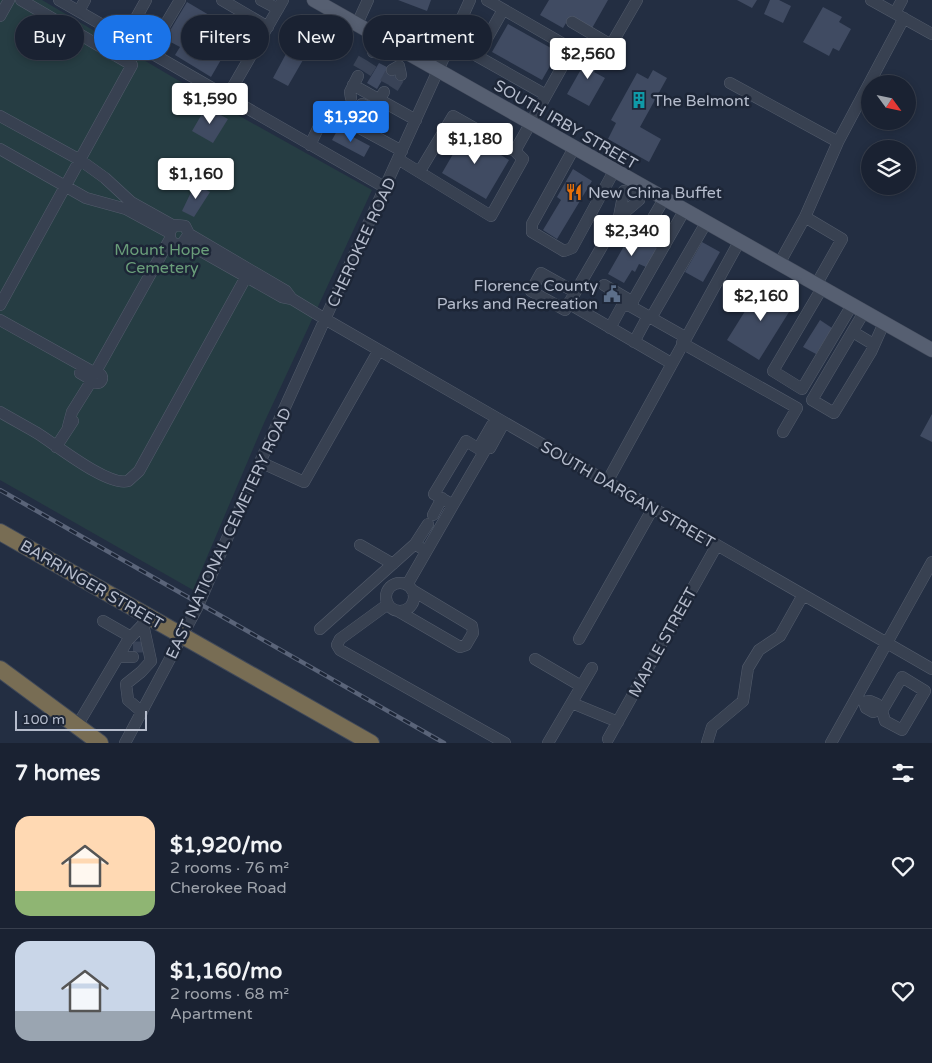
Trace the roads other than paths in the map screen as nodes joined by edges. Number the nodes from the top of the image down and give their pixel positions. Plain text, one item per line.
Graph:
1 (10, 0) edge
2 (21, 0) edge
3 (59, 0) edge
4 (85, 0) edge
5 (146, 0) edge
6 (180, 0) edge
7 (222, 0) edge
8 (261, 0) edge
9 (314, 0) edge
10 (368, 0) edge
11 (470, 0) edge
12 (487, 0) edge
13 (637, 0) edge
14 (870, 0) edge
15 (902, 0) edge
16 (280, 5) edge
17 (504, 10) junction
18 (79, 11) junction
19 (138, 15) edge
20 (171, 15) edge
21 (249, 15) edge
22 (0, 16) edge
23 (899, 16) junction
24 (94, 20) edge
25 (572, 22) dead end
26 (269, 24) edge
27 (357, 24) junction
28 (363, 28) edge
29 (932, 34) edge
30 (163, 60) edge
31 (248, 60) edge
32 (402, 60) edge
33 (421, 60) edge
34 (397, 70) tunnel mouth
35 (439, 70) junction
36 (730, 83) dead end
37 (385, 91) junction
38 (546, 95) junction
39 (227, 97) junction
40 (351, 98) dead end
41 (362, 104) dead end
42 (0, 116) edge
43 (416, 120) junction
44 (530, 123) junction
45 (838, 142) junction
46 (310, 145) junction
47 (574, 148) junction
48 (0, 149) edge
49 (515, 151) junction
50 (400, 155) junction
51 (80, 160) junction
52 (420, 171) junction
53 (614, 171) junction
54 (66, 186) junction
55 (635, 187) junction
56 (386, 188) junction
57 (664, 199) junction
58 (684, 211) junction
59 (805, 217) junction
60 (706, 223) junction
61 (177, 236) junction
62 (739, 242) junction
63 (665, 245) junction
64 (779, 264) junction
65 (246, 277) junction
66 (604, 285) dead end
67 (819, 287) junction
68 (575, 292) junction
69 (292, 299) junction
70 (568, 303) junction
71 (631, 304) junction
72 (0, 305) edge
73 (852, 305) junction
74 (864, 312) junction
75 (650, 317) junction
76 (325, 319) junction
77 (0, 320) edge
78 (884, 323) junction
79 (610, 328) junction
80 (0, 329) edge
81 (853, 332) junction
82 (684, 340) junction
83 (634, 342) junction
84 (873, 344) junction
85 (930, 346) edge
86 (379, 350) junction
87 (671, 363) junction
88 (96, 378) junction
89 (0, 412) edge
90 (0, 421) edge
91 (499, 422) junction
92 (783, 432) dead end
93 (54, 446) junction
94 (484, 450) junction
95 (260, 462) junction
96 (607, 482) junction
97 (442, 498) junction
98 (453, 505) junction
99 (653, 508) junction
100 (0, 532) edge
101 (416, 544) junction
102 (360, 545) dead end
103 (717, 545) junction
104 (427, 551) junction
105 (932, 562) edge
106 (393, 564) junction
107 (410, 588) junction
108 (803, 595) junction
109 (388, 604) junction
110 (398, 611) junction
111 (147, 620) junction
112 (103, 621) dead end
113 (320, 629) dead end
114 (184, 636) junction
115 (579, 639) dead end
116 (887, 643) junction
117 (135, 653) junction
118 (535, 659) dead end
119 (168, 665) junction
120 (592, 668) dead end
121 (0, 669) edge
122 (932, 669) edge
123 (126, 684) junction
124 (581, 686) junction
125 (860, 700) junction
126 (572, 703) junction
127 (880, 711) junction
128 (142, 712) junction
129 (618, 722) junction
130 (77, 726) junction
131 (608, 739) dead end
132 (100, 743) edge
133 (125, 743) edge
134 (371, 743) edge
135 (505, 743) edge
136 (548, 743) edge
137 (707, 743) edge
138 (831, 743) edge

1 - 22 street
2 - 51 street
3 - 18 street
4 - 18 street
5 - 19 street
6 - 20 street
7 - 21 street
8 - 16 street
9 - 27 main road, SOUTH IRBY STREET
10 - 27 street
11 - 35 street, CHEROKEE ROAD
12 - 17 street
13 - 25 street
14 - 23 street
15 - 23 street
16 - 26 street
17 - 38 street
17 - 38 street
18 - 24 street
23 - 29 street
23 - 45 street
27 - 28 main road, SOUTH IRBY STREET
30 - 39 street
31 - 39 street
32 - 34 street
33 - 35 main road, SOUTH IRBY STREET
35 - 43 street, CHEROKEE ROAD
35 - 44 main road, SOUTH IRBY STREET
36 - 45 street
37 - 40 street
37 - 41 street
37 - 43 street
38 - 44 street
39 - 46 street
42 - 51 street
43 - 50 street, CHEROKEE ROAD
44 - 47 main road, SOUTH IRBY STREET
44 - 49 street
45 - 59 street
46 - 50 street
46 - 56 street
47 - 53 main road, SOUTH IRBY STREET
47 - 53 street
48 - 54 street
49 - 52 street
49 - 52 street
50 - 52 street
50 - 56 street, CHEROKEE ROAD
51 - 54 street
51 - 61 street
53 - 55 main road, SOUTH IRBY STREET
54 - 61 street
54 - 72 street
55 - 57 main road, SOUTH IRBY STREET
55 - 68 street
56 - 76 street, CHEROKEE ROAD
57 - 58 main road, SOUTH IRBY STREET
57 - 63 street
58 - 60 main road, SOUTH IRBY STREET
58 - 63 street
59 - 64 street
59 - 67 street
60 - 62 main road, SOUTH IRBY STREET
60 - 75 street
61 - 65 street
61 - 69 street
61 - 88 street
62 - 64 main road, SOUTH IRBY STREET
62 - 82 street
63 - 71 street
64 - 67 main road, SOUTH IRBY STREET
65 - 69 street
65 - 93 street
66 - 71 street
67 - 73 main road, SOUTH IRBY STREET
67 - 73 street
68 - 70 street
68 - 70 street
69 - 76 street, SOUTH DARGAN STREET
70 - 79 street
71 - 75 street
71 - 79 street
73 - 74 main road, SOUTH IRBY STREET
74 - 78 main road, SOUTH IRBY STREET
74 - 81 street
75 - 82 street
75 - 83 street
76 - 86 street, SOUTH DARGAN STREET
76 - 95 street, EAST NATIONAL CEMETERY ROAD
77 - 88 street
78 - 84 street
78 - 85 main road, SOUTH IRBY STREET
79 - 83 street
80 - 88 street
81 - 84 street
81 - 84 street
82 - 87 street
82 - 92 street
83 - 87 street
86 - 91 street, SOUTH DARGAN STREET
86 - 95 street
87 - 96 street
88 - 93 street
89 - 93 street
90 - 93 street
91 - 94 street
91 - 96 street, SOUTH DARGAN STREET
94 - 97 street
94 - 98 street
95 - 114 street, EAST NATIONAL CEMETERY ROAD
96 - 99 street, SOUTH DARGAN STREET
97 - 98 street
97 - 101 street
98 - 104 street
99 - 103 street, SOUTH DARGAN STREET
99 - 115 street
100 - 111 highway, BARRINGER STREET
101 - 104 street
101 - 106 street
102 - 106 street
103 - 108 street, SOUTH DARGAN STREET
103 - 129 street, MAPLE STREET
104 - 107 street
105 - 116 street
106 - 113 street
107 - 109 street
107 - 110 street
107 - 110 street
108 - 116 street, SOUTH DARGAN STREET
108 - 137 street
109 - 110 street
109 - 135 street
111 - 114 highway, BARRINGER STREET
111 - 117 street
111 - 117 street
112 - 117 street
114 - 119 street, EAST NATIONAL CEMETERY ROAD
114 - 134 highway, BARRINGER STREET
116 - 122 street, SOUTH DARGAN STREET
116 - 125 street
117 - 119 street
117 - 123 street
117 - 123 street
117 - 130 street
118 - 124 street
119 - 128 street, EAST NATIONAL CEMETERY ROAD
120 - 124 street
121 - 130 highway
123 - 128 street
124 - 126 street
125 - 127 street
125 - 138 street
126 - 129 street
126 - 136 street
127 - 127 street
128 - 133 street, EAST NATIONAL CEMETERY ROAD
129 - 131 street, MAPLE STREET
130 - 132 highway

